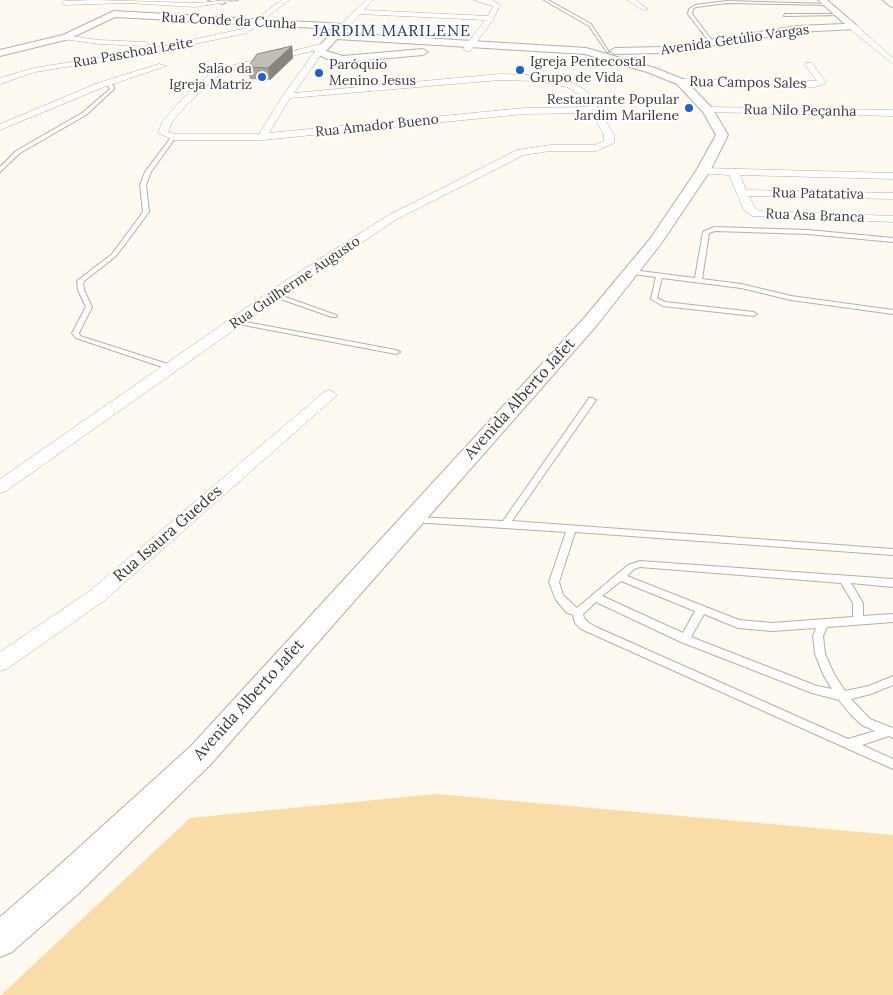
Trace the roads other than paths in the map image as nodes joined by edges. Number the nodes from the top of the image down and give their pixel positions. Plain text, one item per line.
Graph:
1 (210, 0) edge
2 (236, 0) edge
3 (286, 0) edge
4 (370, 0) edge
5 (476, 0) edge
6 (546, 0) edge
7 (630, 0) edge
8 (887, 0) edge
9 (138, 1) junction
10 (825, 2) edge
11 (65, 3) dead end
12 (223, 3) junction
13 (893, 4) edge
14 (645, 9) dead end
15 (358, 12) junction
16 (114, 14) junction
17 (785, 15) dead end
18 (839, 15) junction
19 (490, 18) junction
20 (258, 22) junction
21 (343, 27) junction
22 (853, 27) junction
23 (336, 36) junction
24 (66, 37) junction
25 (712, 43) junction
26 (178, 45) junction
27 (469, 46) junction
28 (322, 49) junction
29 (586, 50) junction
30 (608, 51) junction
31 (0, 53) edge
32 (337, 58) junction
33 (893, 62) edge
34 (809, 65) dead end
35 (162, 66) dead end
36 (308, 66) junction
37 (0, 81) edge
38 (681, 82) junction
39 (108, 83) junction
40 (287, 96) junction
41 (594, 110) junction
42 (708, 110) junction
43 (893, 113) edge
44 (0, 127) edge
45 (174, 137) junction
46 (262, 137) junction
47 (0, 170) edge
48 (703, 171) junction
49 (734, 172) junction
50 (893, 176) edge
51 (743, 193) junction
52 (893, 196) edge
53 (893, 219) edge
54 (893, 240) edge
55 (632, 272) junction
56 (659, 276) junction
57 (698, 281) junction
58 (274, 295) junction
59 (893, 312) edge
60 (754, 314) dead end
61 (334, 316) dead end
62 (235, 322) junction
63 (396, 352) dead end
64 (171, 368) junction
65 (329, 395) dead end
66 (592, 400) dead end
67 (0, 487) edge
68 (413, 520) junction
69 (505, 524) junction
70 (571, 529) junction
71 (893, 552) edge
72 (620, 577) junction
73 (844, 580) junction
74 (893, 583) edge
75 (595, 597) junction
76 (701, 610) junction
77 (578, 614) junction
78 (893, 618) edge
79 (858, 620) junction
80 (823, 623) junction
81 (685, 639) junction
82 (0, 663) edge
83 (893, 680) edge
84 (842, 696) junction
85 (891, 731) edge
86 (847, 744) junction
87 (893, 764) edge
88 (0, 940) edge

1 - 12 lane
2 - 12 street
3 - 20 street, Rua Paschoal Leite
4 - 15 street
5 - 19 street
6 - 30 lane
7 - 14 street
8 - 13 street
9 - 11 street
9 - 12 street
9 - 16 street
10 - 18 street
10 - 25 lane
15 - 19 street
15 - 21 street
16 - 20 street, Rua Conde da Cunha
16 - 24 street
17 - 18 lane
18 - 22 street
19 - 27 street
20 - 21 street, Rua Conde da Cunha
20 - 26 street, Rua Paschoal Leite
21 - 23 street
22 - 25 street, Avenida Getúlio Vargas
22 - 33 street
23 - 27 street
23 - 28 street
24 - 26 street
24 - 31 street
25 - 30 street, Avenida Getúlio Vargas
26 - 37 street, Rua Paschoal Leite
27 - 29 street, Avenida Alberto Jafet
27 - 32 street
28 - 32 street
28 - 36 street
28 - 45 street
29 - 30 street, Avenida Getúlio Vargas
29 - 38 street, Avenida Alberto Jafet
32 - 36 street
34 - 38 street, Rua Campos Sales
35 - 39 street
36 - 40 street
38 - 42 street, Avenida Alberto Jafet
39 - 44 street
39 - 47 lane
40 - 41 street
40 - 46 street
41 - 46 street, Rua Amador Bueno
41 - 58 street, Rua Guilherme Augusto
42 - 43 street, Rua Nilo Peçanha
42 - 48 street, Avenida Alberto Jafet
45 - 46 street, Rua Amador Bueno
45 - 64 lane
48 - 49 street
48 - 55 street, Avenida Alberto Jafet
49 - 50 street
49 - 51 street, Rua Asa Branca
51 - 52 street, Rua Patatativa
51 - 53 street, Rua Asa Branca
54 - 57 lane
55 - 56 lane
55 - 68 street, Avenida Alberto Jafet
56 - 57 lane
56 - 60 lane
57 - 59 lane
58 - 61 lane
58 - 62 street, Rua Guilherme Augusto
62 - 63 lane
62 - 64 street, Rua Guilherme Augusto
64 - 67 street, Rua Guilherme Augusto
65 - 82 street, Rua Isaura Guedes
66 - 69 lane
68 - 69 lane
68 - 88 street, Avenida Alberto Jafet
69 - 70 lane
70 - 71 lane
70 - 77 lane
72 - 73 lane
72 - 75 lane
72 - 76 lane
73 - 74 lane
73 - 79 lane
75 - 77 lane
75 - 81 lane
76 - 80 lane
76 - 81 lane
77 - 86 lane
78 - 79 lane
79 - 80 lane
80 - 84 lane
81 - 84 lane
83 - 84 lane
84 - 85 lane
85 - 86 lane
86 - 87 lane

